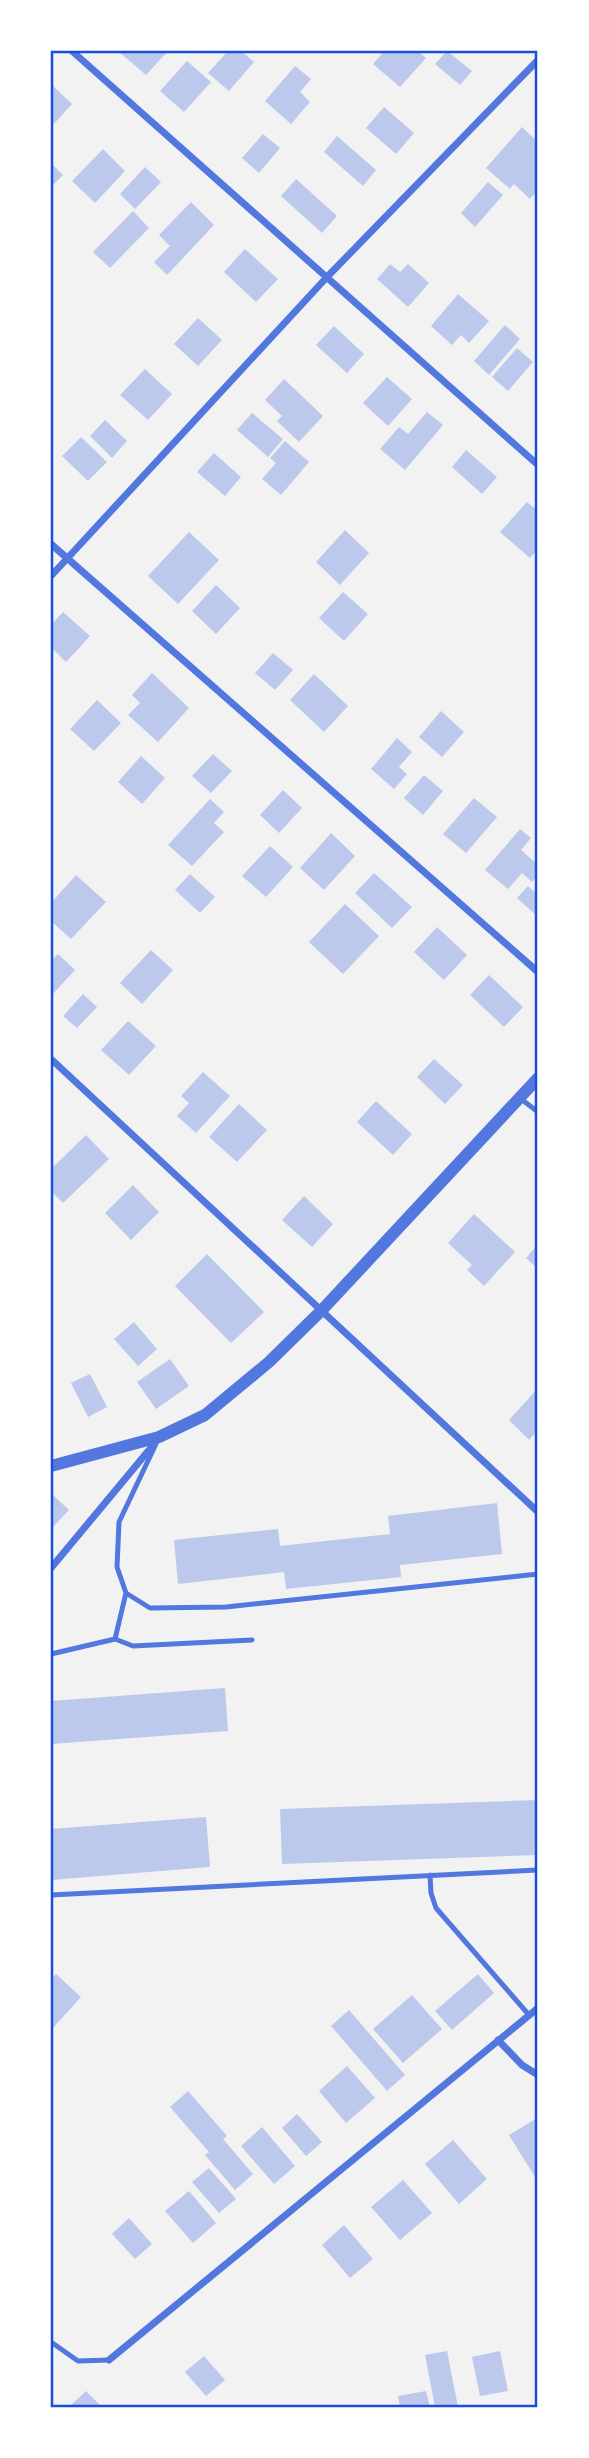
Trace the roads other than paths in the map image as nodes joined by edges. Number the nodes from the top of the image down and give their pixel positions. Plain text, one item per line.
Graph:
1 (72, 51) edge
2 (538, 60) edge
3 (327, 277) junction
4 (538, 465) edge
5 (51, 544) edge
6 (67, 558) junction
7 (51, 576) edge
8 (538, 972) edge
9 (51, 1059) edge
10 (538, 1078) edge
11 (520, 1098) junction
12 (538, 1112) edge
13 (322, 1310) junction
14 (159, 1437) junction
15 (51, 1466) edge
16 (538, 1512) edge
17 (51, 1568) edge
18 (538, 1574) edge
19 (127, 1593) junction
20 (115, 1639) junction
21 (252, 1640) dead end
22 (51, 1654) edge
23 (538, 1870) edge
24 (430, 1875) junction
25 (51, 1895) edge
26 (538, 2008) edge
27 (529, 2015) junction
28 (498, 2040) junction
29 (538, 2076) edge
30 (51, 2342) edge
31 (109, 2360) joint

1 - 3 street
2 - 3 street
3 - 4 street
3 - 6 street
5 - 6 street
6 - 7 street
6 - 8 street
9 - 13 street
10 - 11 street
11 - 12 lane
11 - 13 street
13 - 14 street
13 - 16 street
14 - 15 street
14 - 17 street
14 - 19 lane
18 - 19 lane
19 - 20 lane
20 - 21 lane
20 - 22 lane
23 - 24 lane
24 - 25 lane
24 - 27 lane
26 - 27 street
27 - 28 street
28 - 29 street
28 - 31 street
30 - 31 lane

